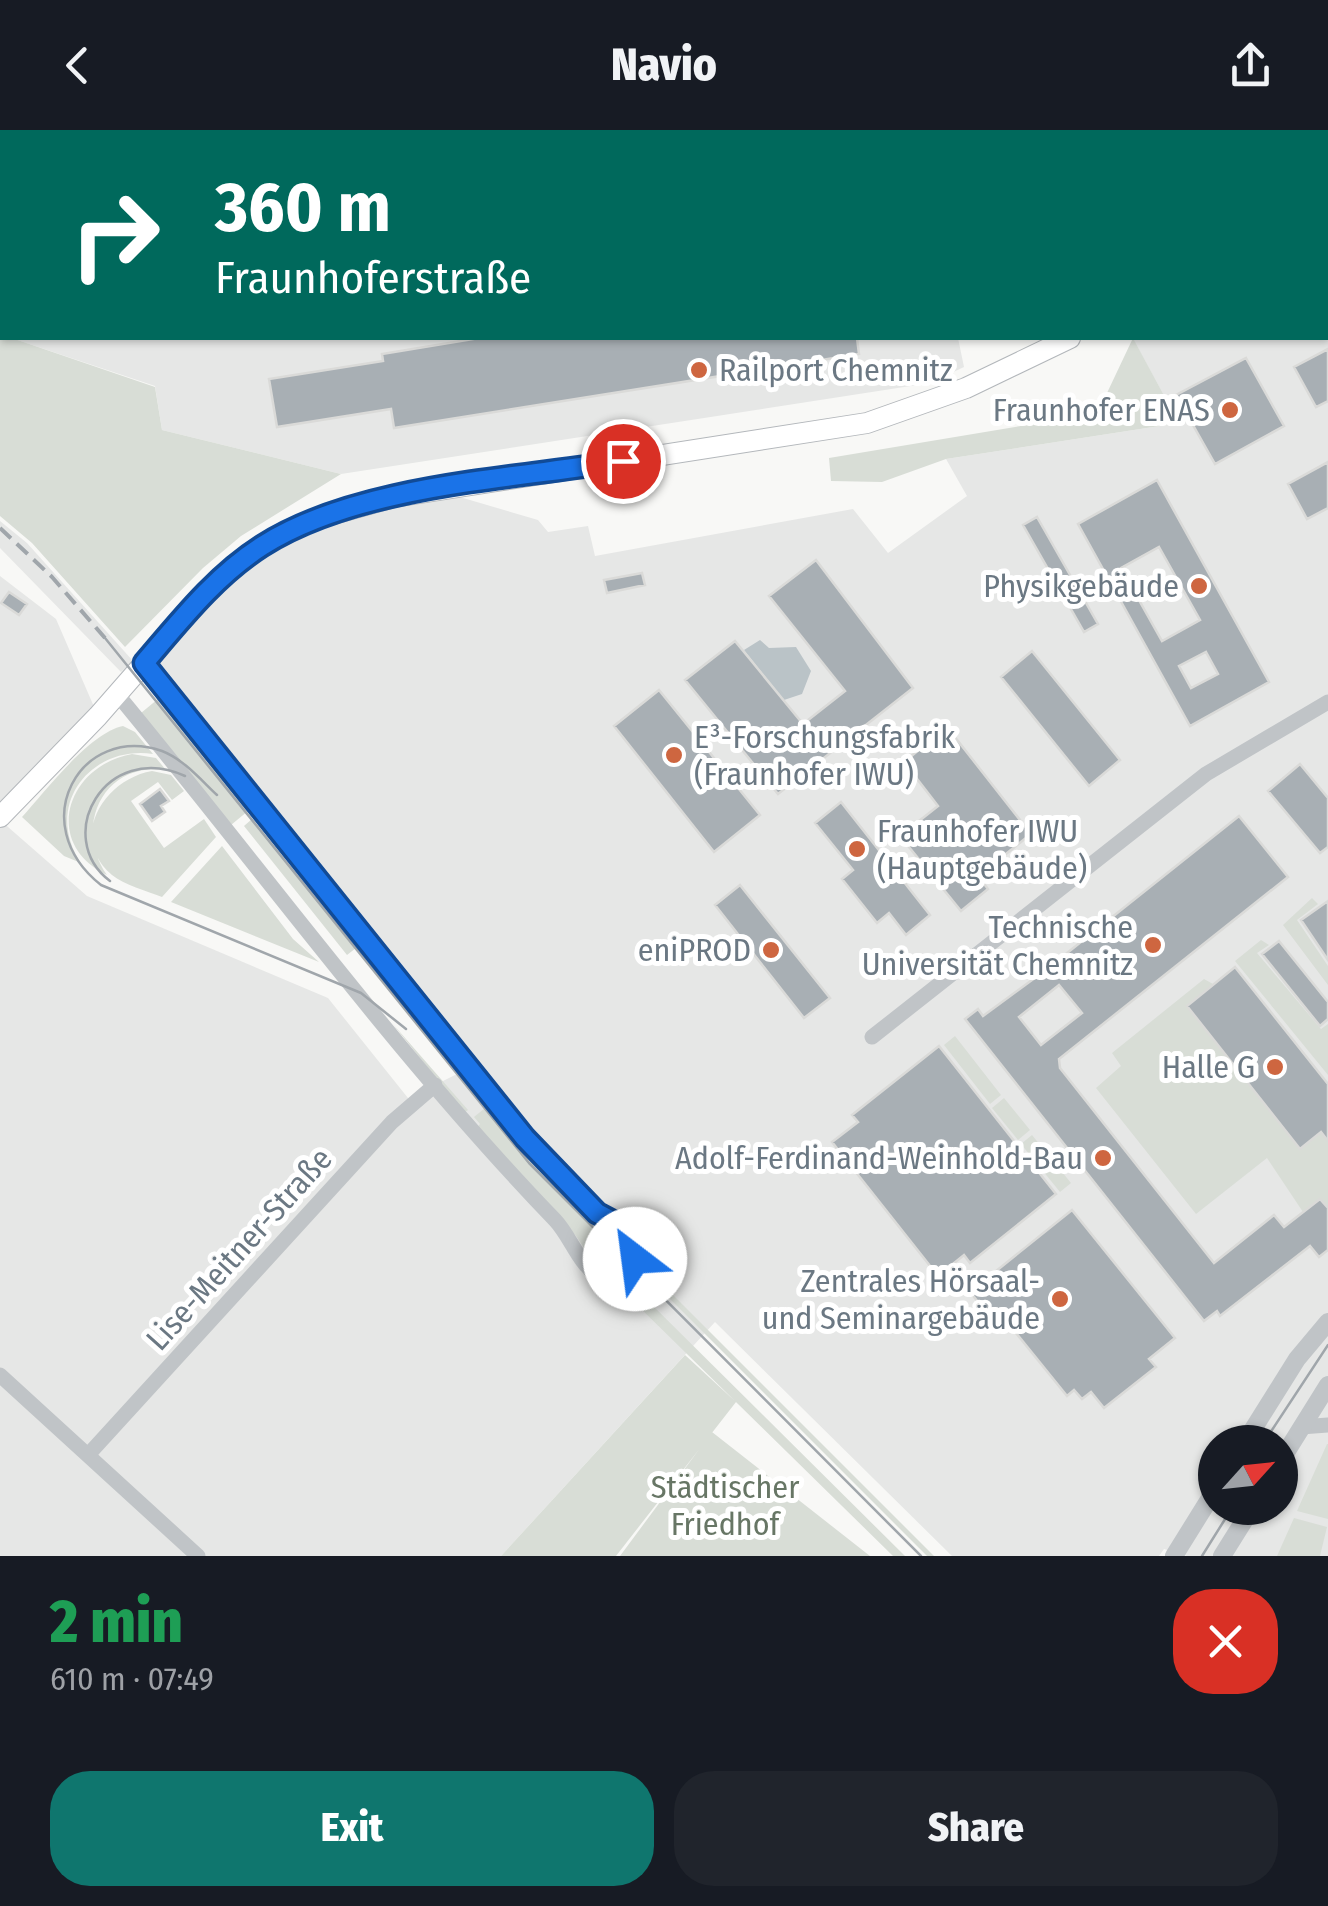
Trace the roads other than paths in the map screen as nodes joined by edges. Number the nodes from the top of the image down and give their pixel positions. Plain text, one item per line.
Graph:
1 (1066, 340) edge
2 (144, 663) junction
3 (117, 694) junction
4 (1328, 702) edge
5 (0, 817) edge
6 (872, 1037) dead end
7 (435, 1085) junction
8 (1328, 1322) edge
9 (0, 1375) edge
10 (1328, 1385) edge
11 (1256, 1425) edge
12 (1328, 1425) edge
13 (1301, 1427) junction
14 (1298, 1432) edge
15 (88, 1455) junction
16 (1198, 1517) edge
17 (1241, 1525) edge
18 (198, 1556) edge
19 (1174, 1556) edge
20 (1222, 1556) edge

1 - 2 main road
2 - 3 main road
2 - 7 street
3 - 5 main road
3 - 7 street
4 - 6 street
7 - 15 street, Lise-Meitner-Straße
8 - 11 street
9 - 15 street
10 - 13 street
12 - 13 street
13 - 14 street
15 - 18 street
16 - 19 street
17 - 20 street

